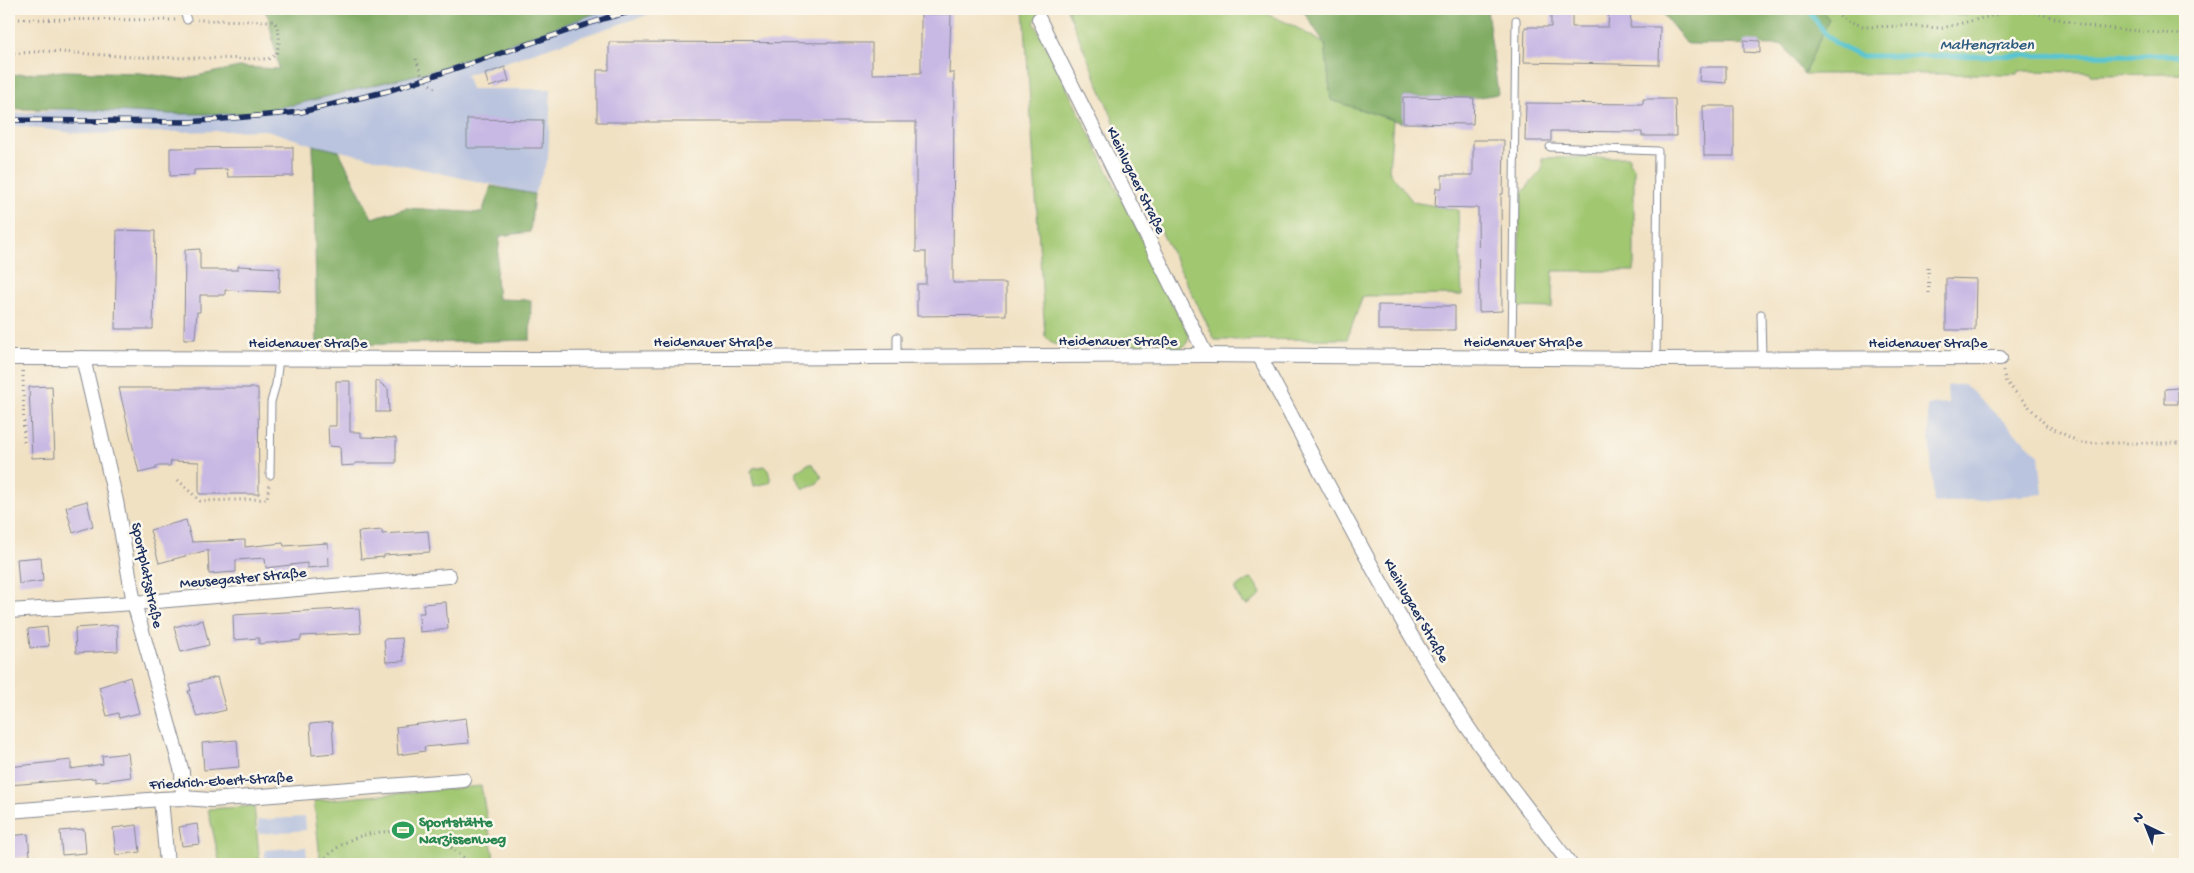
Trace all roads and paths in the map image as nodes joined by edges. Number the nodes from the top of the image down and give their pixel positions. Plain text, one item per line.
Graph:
1 (183, 9) edge
2 (1832, 9) edge
3 (9, 19) edge
4 (1039, 19) dead end
5 (187, 20) junction
6 (1516, 20) dead end
7 (2185, 35) edge
8 (9, 54) edge
9 (416, 59) dead end
10 (436, 89) dead end
11 (1550, 147) dead end
12 (1928, 267) dead end
13 (1929, 293) dead end
14 (1761, 314) dead end
15 (898, 337) dead end
16 (1206, 356) junction
17 (1512, 356) junction
18 (897, 357) junction
19 (1260, 357) junction
20 (9, 358) edge
21 (23, 358) junction
22 (83, 358) junction
23 (279, 358) junction
24 (1762, 358) junction
25 (2000, 358) joint
26 (1656, 359) junction
27 (2185, 443) edge
28 (24, 445) dead end
29 (270, 475) joint
30 (178, 480) dead end
31 (449, 576) dead end
32 (134, 603) junction
33 (9, 611) edge
34 (464, 780) dead end
35 (184, 798) junction
36 (161, 799) junction
37 (9, 811) edge
38 (167, 864) edge
39 (318, 864) edge
40 (469, 864) edge
41 (1570, 864) edge

1 - 5 lane
2 - 7 path
3 - 5 path
4 - 16 street, Kleinlugaer Straße
5 - 8 path
6 - 17 lane
9 - 10 path
11 - 26 lane
12 - 13 path
14 - 24 lane
15 - 18 lane
16 - 18 street, Heidenauer Straße
16 - 19 street, Heidenauer Straße
17 - 19 street, Heidenauer Straße
17 - 26 street, Heidenauer Straße
18 - 23 street, Heidenauer Straße
19 - 41 street, Kleinlugaer Straße
20 - 21 street, Heidenauer Straße
21 - 22 street, Heidenauer Straße
21 - 28 path
22 - 23 street, Heidenauer Straße
22 - 32 street, Sportplatzstraße
23 - 29 lane
24 - 25 street, Heidenauer Straße
24 - 26 street, Heidenauer Straße
25 - 27 path, Heidenauer Straße
29 - 30 path
31 - 32 street, Meusegaster Straße
32 - 33 street, Meusegaster Straße
32 - 35 street, Sportplatzstraße
34 - 35 street, Friedrich-Ebert-Straße
35 - 36 street, Friedrich-Ebert-Straße
36 - 37 street, Friedrich-Ebert-Straße
36 - 38 street
39 - 40 path

